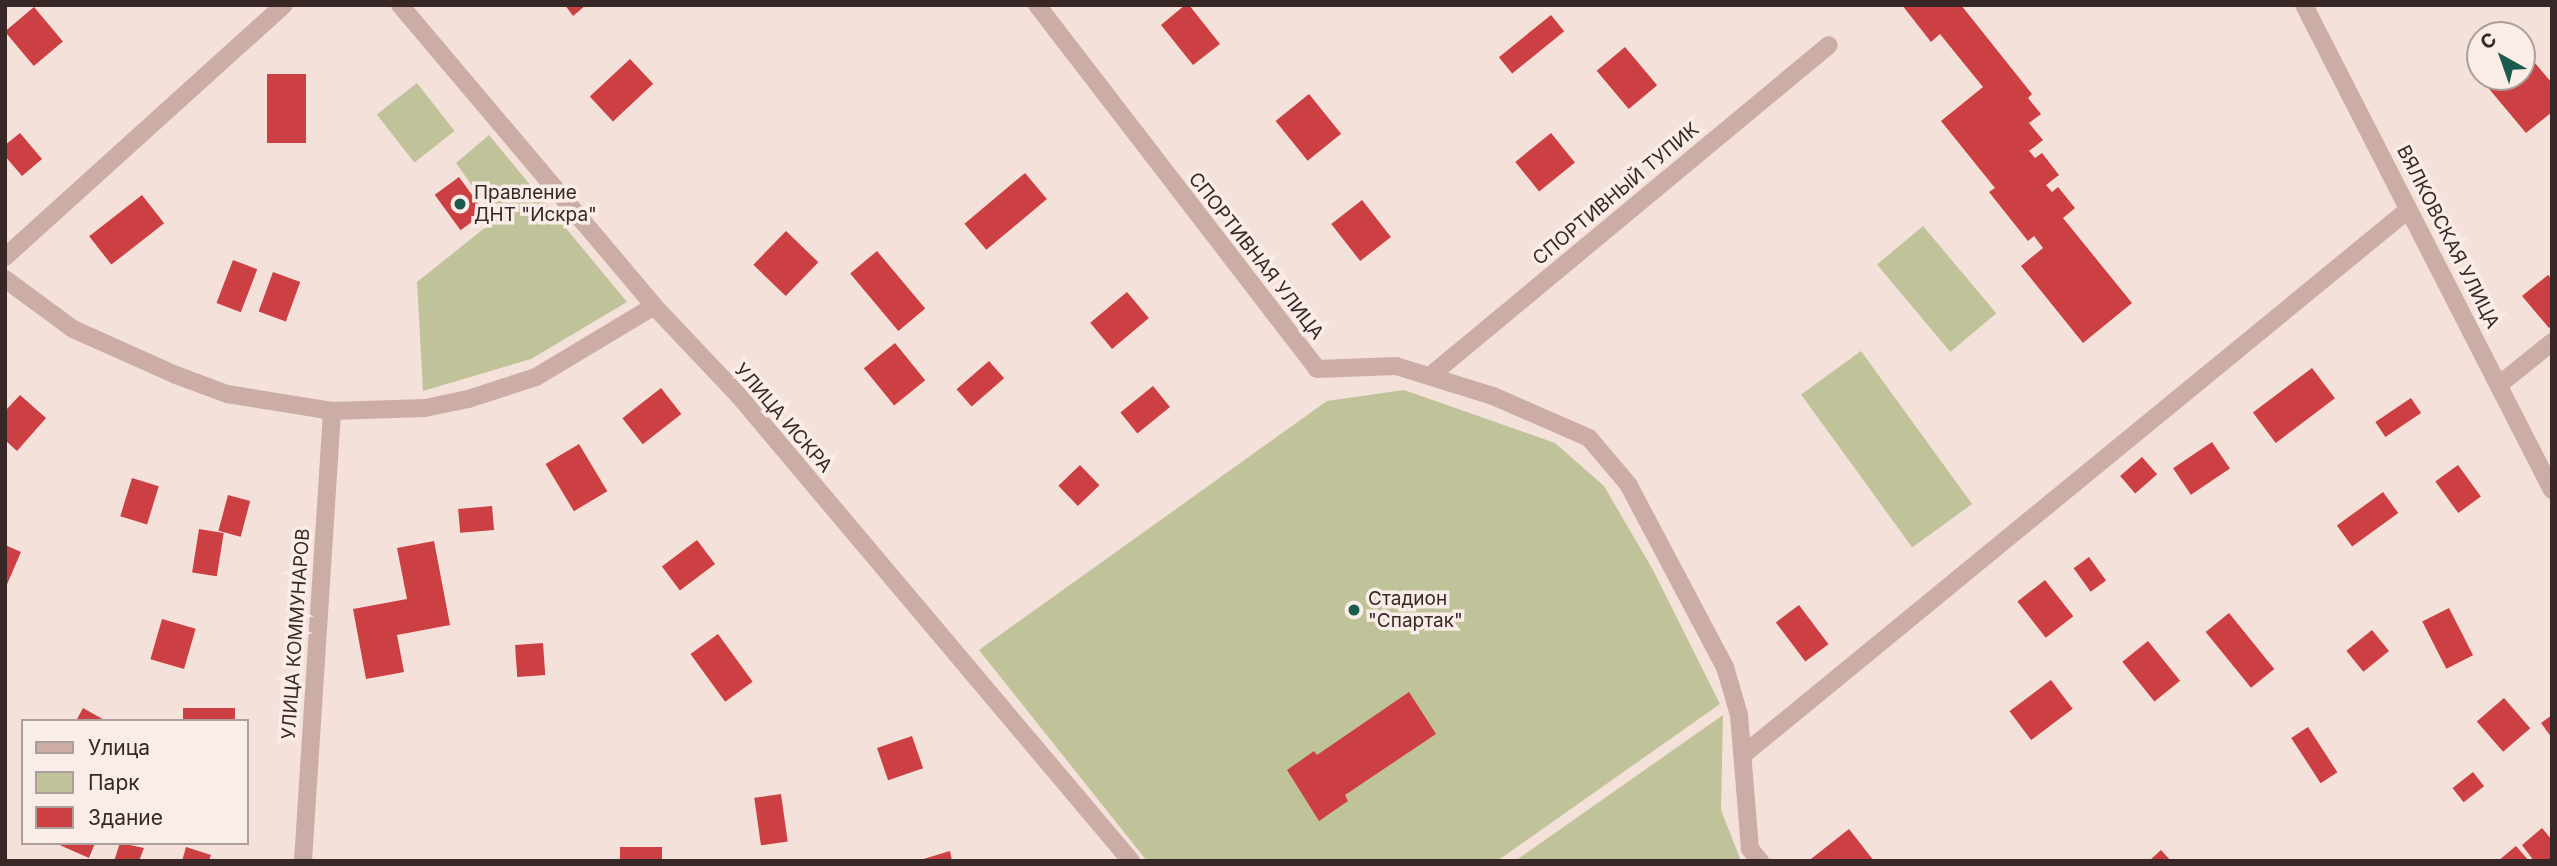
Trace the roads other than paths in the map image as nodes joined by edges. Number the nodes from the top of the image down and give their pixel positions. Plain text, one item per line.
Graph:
1 (284, 5) edge
2 (400, 5) edge
3 (1037, 5) edge
4 (2304, 5) edge
5 (1829, 45) dead end
6 (2408, 210) junction
7 (5, 257) edge
8 (5, 279) edge
9 (654, 306) junction
10 (2552, 342) edge
11 (1430, 376) junction
12 (2500, 384) junction
13 (332, 411) junction
14 (2552, 490) edge
15 (1743, 755) junction
16 (303, 861) edge
17 (1131, 861) edge
18 (1760, 861) edge

1 - 7 street
2 - 9 street, УЛИЦА ИСКРА
3 - 11 street, СПОРТИВНАЯ УЛИЦА
4 - 6 street, ВЯЛКОВСКАЯ УЛИЦА
5 - 11 street, СПОРТИВНЫЙ ТУПИК
6 - 12 street, ВЯЛКОВСКАЯ УЛИЦА
6 - 15 street
8 - 13 street
9 - 13 street
9 - 17 street, УЛИЦА ИСКРА
10 - 12 street
11 - 15 street, СПОРТИВНАЯ УЛИЦА
12 - 14 street, ВЯЛКОВСКАЯ УЛИЦА
13 - 16 street, УЛИЦА КОММУНАРОВ
15 - 18 street, СПОРТИВНАЯ УЛИЦА

